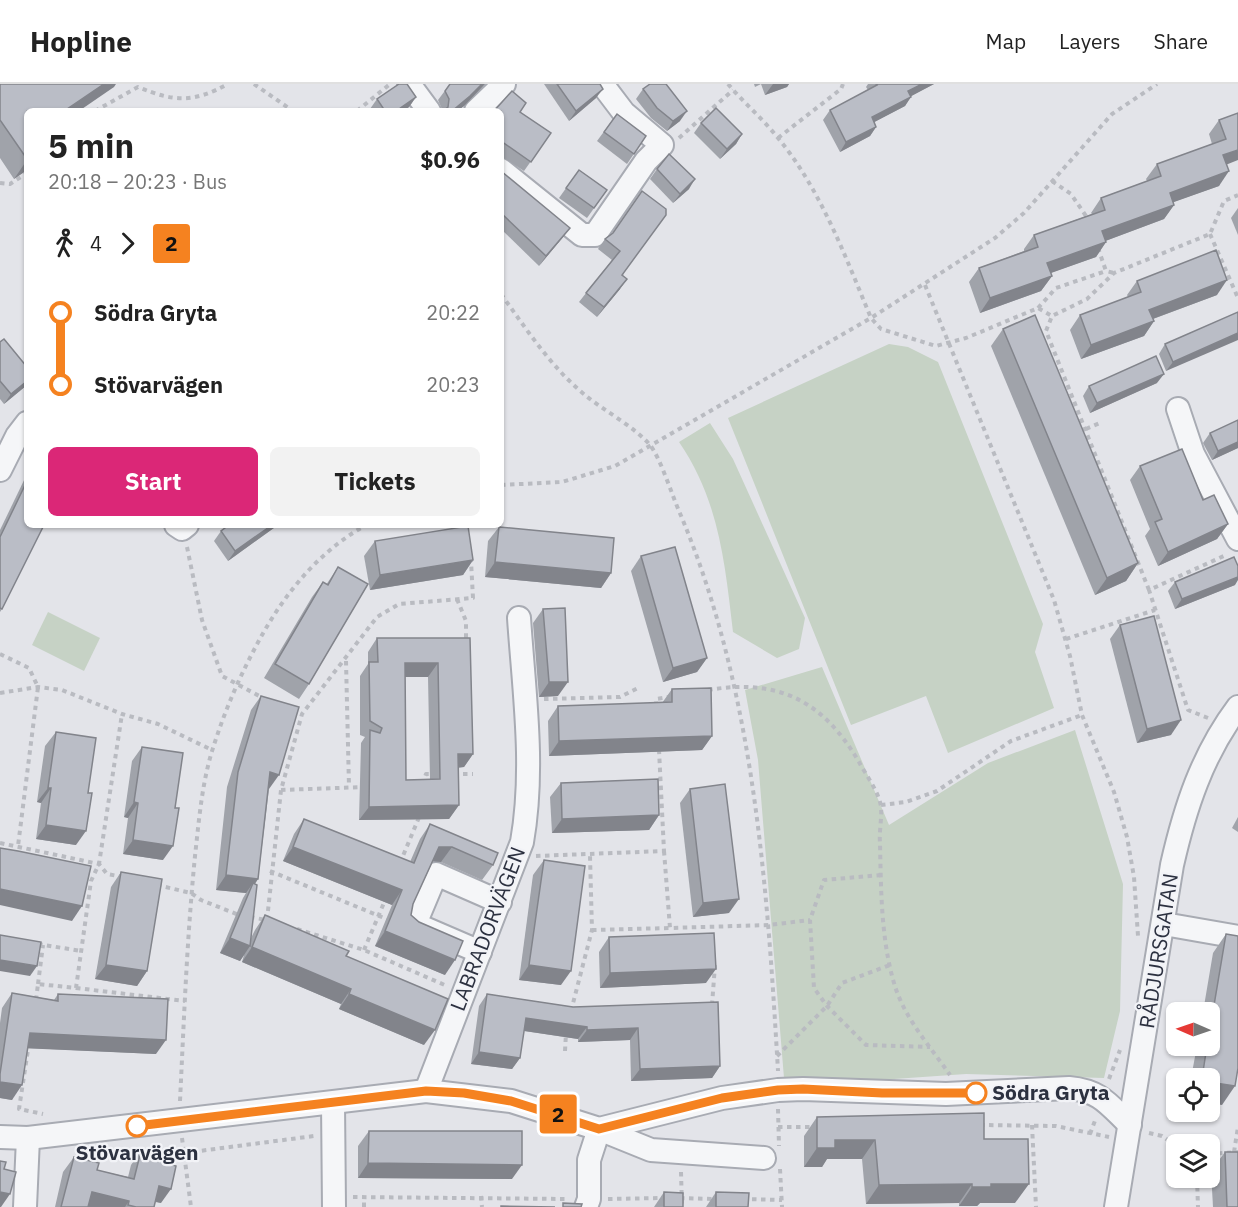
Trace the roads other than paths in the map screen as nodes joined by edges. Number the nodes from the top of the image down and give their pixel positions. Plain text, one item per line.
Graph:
1 (409, 84) edge
2 (504, 84) edge
3 (602, 84) edge
4 (427, 108) edge
5 (479, 108) edge
6 (504, 172) edge
7 (1178, 409) dead end
8 (18, 432) edge
9 (0, 470) edge
10 (1233, 547) edge
11 (519, 618) dead end
12 (1231, 716) edge
13 (500, 902) junction
14 (1164, 924) junction
15 (1238, 937) edge
16 (480, 952) junction
17 (426, 1091) junction
18 (333, 1103) junction
19 (1130, 1125) junction
20 (599, 1129) junction
21 (0, 1137) edge
22 (28, 1138) junction
23 (764, 1158) dead end
24 (334, 1202) edge
25 (587, 1203) edge
26 (25, 1207) edge
27 (1116, 1207) edge

1 - 4 street
2 - 5 street
3 - 6 street
7 - 10 street
8 - 9 street
11 - 13 street, LABRADORVÄGEN
12 - 14 street, RÅDJURSGATAN
13 - 16 street, LABRADORVÄGEN
13 - 16 street
14 - 15 street
14 - 19 street, RÅDJURSGATAN
16 - 17 street, LABRADORVÄGEN
17 - 18 street
17 - 20 street
18 - 22 street
18 - 24 street
19 - 20 street
19 - 27 street, RÅDJURSGATAN
20 - 23 street
20 - 25 street
21 - 22 street
22 - 26 street

